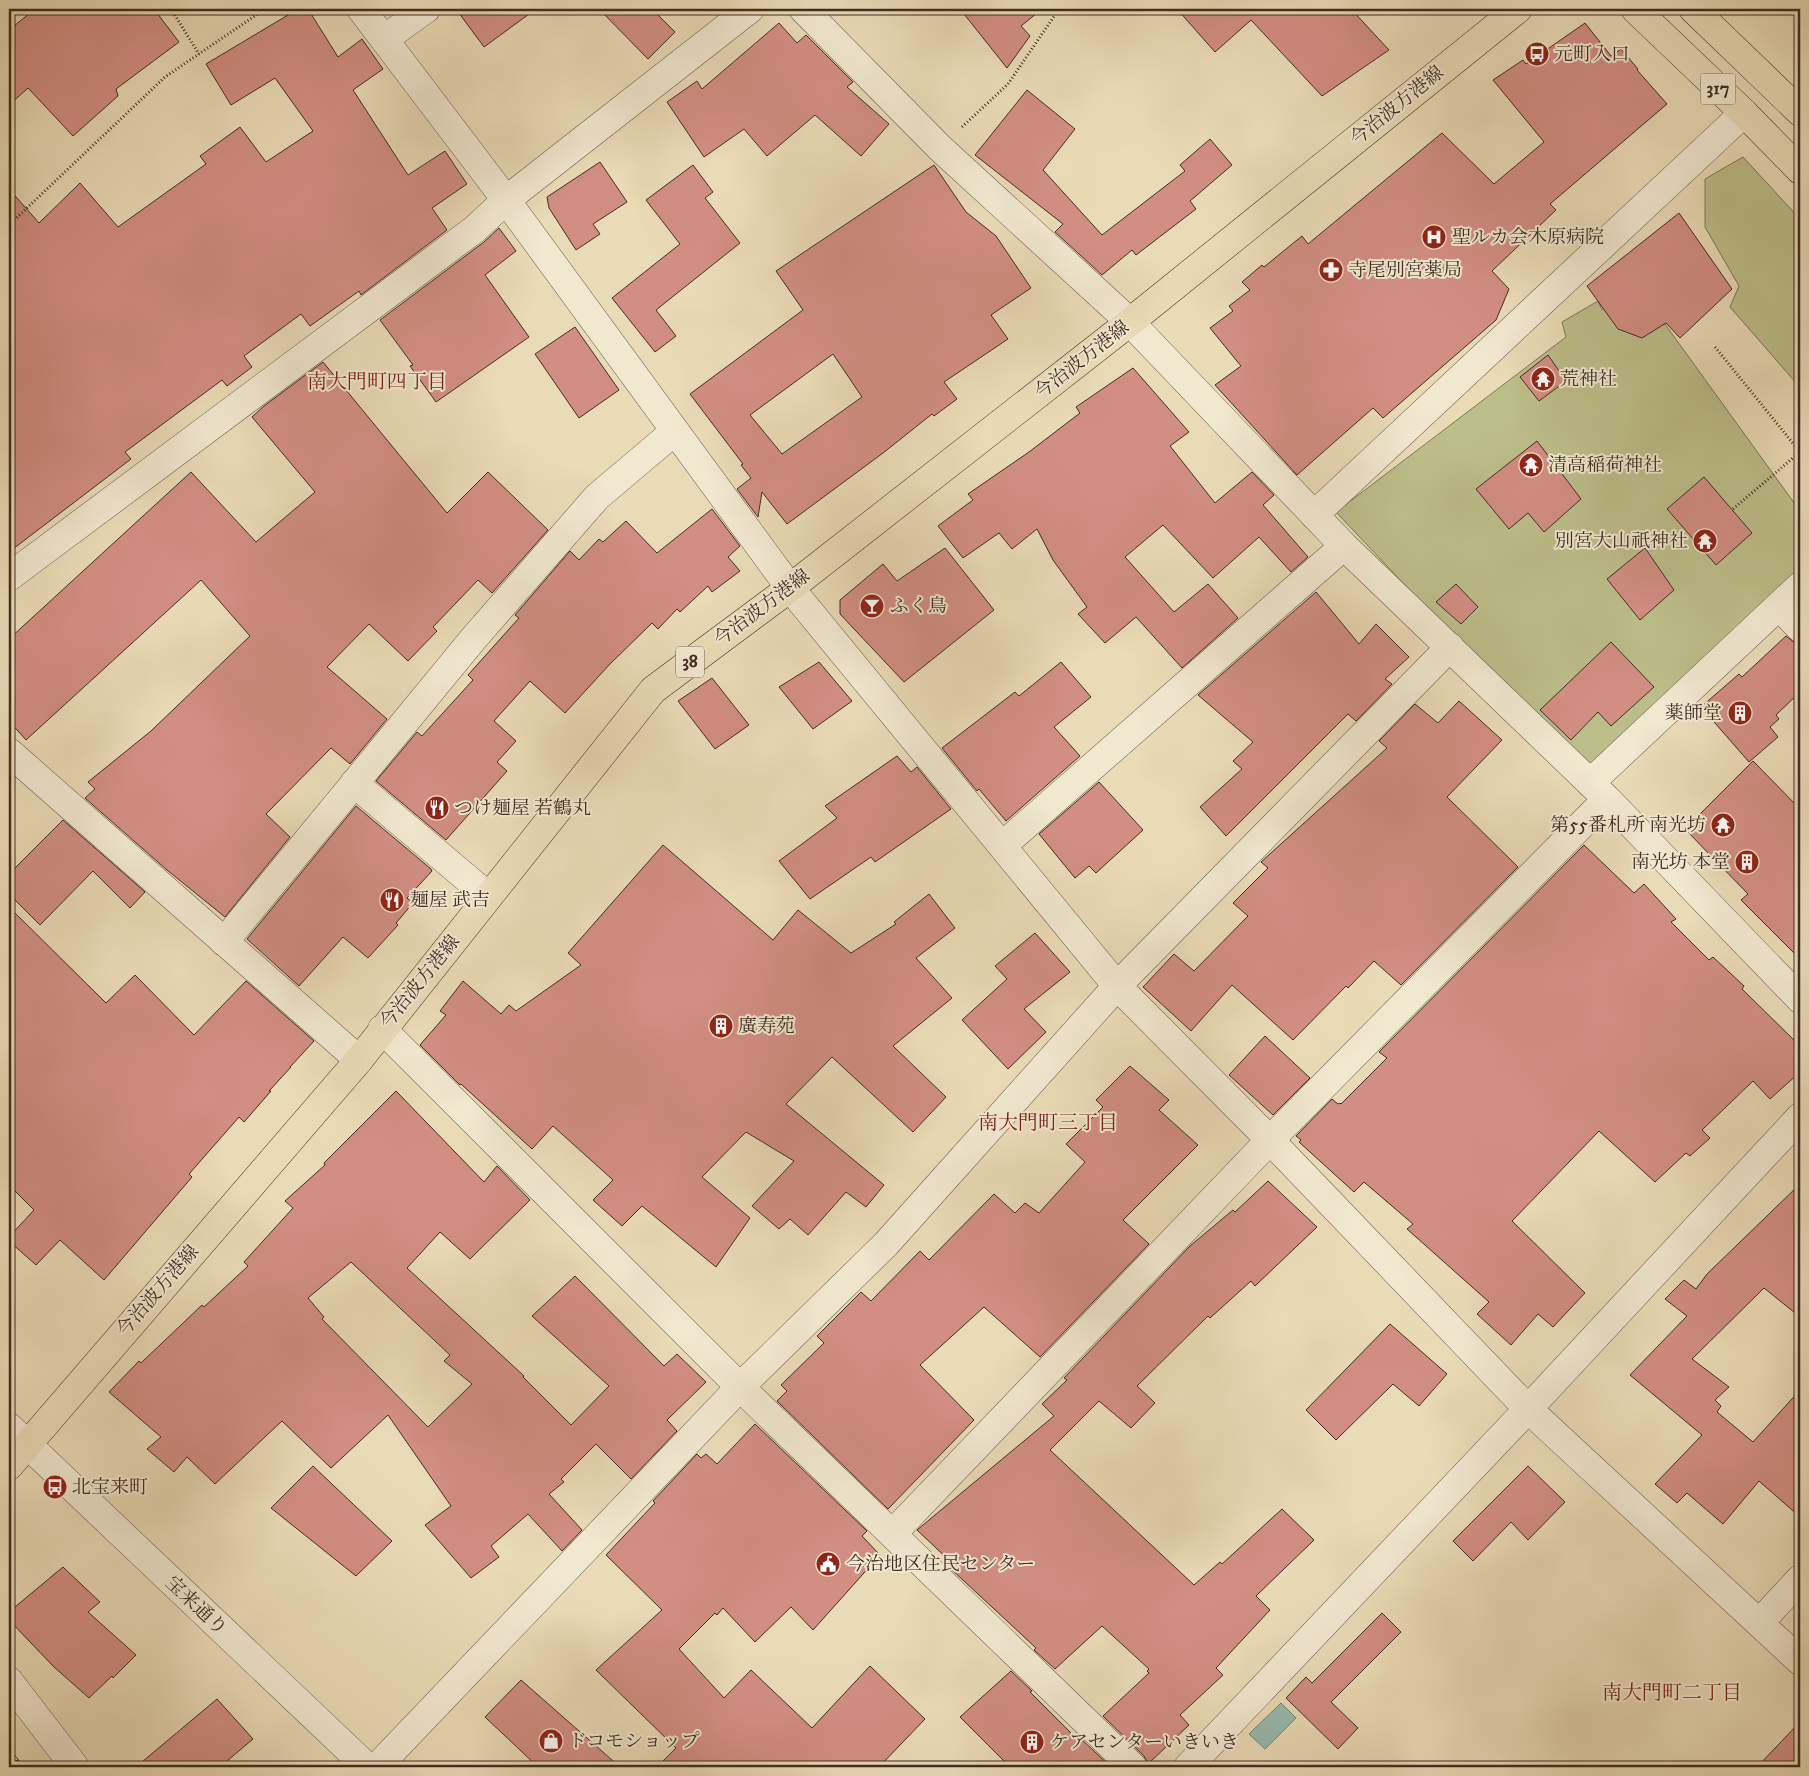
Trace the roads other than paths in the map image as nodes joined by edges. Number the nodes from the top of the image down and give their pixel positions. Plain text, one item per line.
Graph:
1 (361, 9) edge
2 (426, 9) edge
3 (750, 9) edge
4 (803, 9) edge
5 (1518, 9) edge
6 (1634, 9) edge
7 (1693, 9) edge
8 (384, 39) junction
9 (1800, 112) edge
10 (1744, 113) junction
11 (1800, 170) edge
12 (506, 200) junction
13 (1130, 322) junction
14 (675, 431) junction
15 (1314, 515) junction
16 (1344, 546) junction
17 (9, 576) edge
18 (1800, 586) edge
19 (790, 588) junction
20 (1779, 606) junction
21 (1800, 628) edge
22 (1450, 647) junction
23 (9, 752) edge
24 (354, 783) junction
25 (1598, 791) junction
26 (1002, 846) junction
27 (488, 896) junction
28 (224, 942) junction
29 (1117, 986) junction
30 (1800, 999) edge
31 (382, 1029) junction
32 (358, 1060) junction
33 (1800, 1116) edge
34 (1270, 1140) junction
35 (740, 1387) junction
36 (1528, 1409) junction
37 (17, 1436) edge
38 (9, 1466) edge
39 (893, 1533) junction
40 (1800, 1579) edge
41 (1759, 1623) junction
42 (1800, 1661) edge
43 (9, 1682) edge
44 (75, 1767) edge
45 (367, 1767) edge
46 (377, 1767) edge
47 (1133, 1767) edge
48 (1188, 1767) edge

1 - 8 street
2 - 8 street
3 - 12 street
4 - 13 street
5 - 13 main road, 今治波方港線 / 38
6 - 10 main road, 317
7 - 9 main road, 317
8 - 12 street
10 - 11 main road, 317
10 - 15 street
12 - 14 street
12 - 17 street
13 - 15 street
13 - 19 main road, 今治波方港線 / 38
14 - 19 street
14 - 24 street
15 - 16 street
16 - 22 street
16 - 26 street
18 - 20 street
19 - 26 street
19 - 27 main road, 今治波方港線 / 38
20 - 21 street
20 - 25 street
22 - 25 street
22 - 29 street
23 - 28 street
24 - 27 street
24 - 28 street
25 - 30 street
25 - 34 street
26 - 29 street
27 - 31 main road, 今治波方港線 / 38
28 - 32 street
29 - 34 street
29 - 35 street
31 - 32 main road, 今治波方港線 / 38
31 - 35 street
32 - 37 main road, 今治波方港線 / 38
33 - 36 street
34 - 36 street
34 - 39 street
35 - 39 street
35 - 46 street
36 - 41 street
36 - 48 street
37 - 38 main road, 今治波方港線 / 38
37 - 45 street, 宝来通り
39 - 47 street
40 - 41 street
41 - 42 street
43 - 44 street

